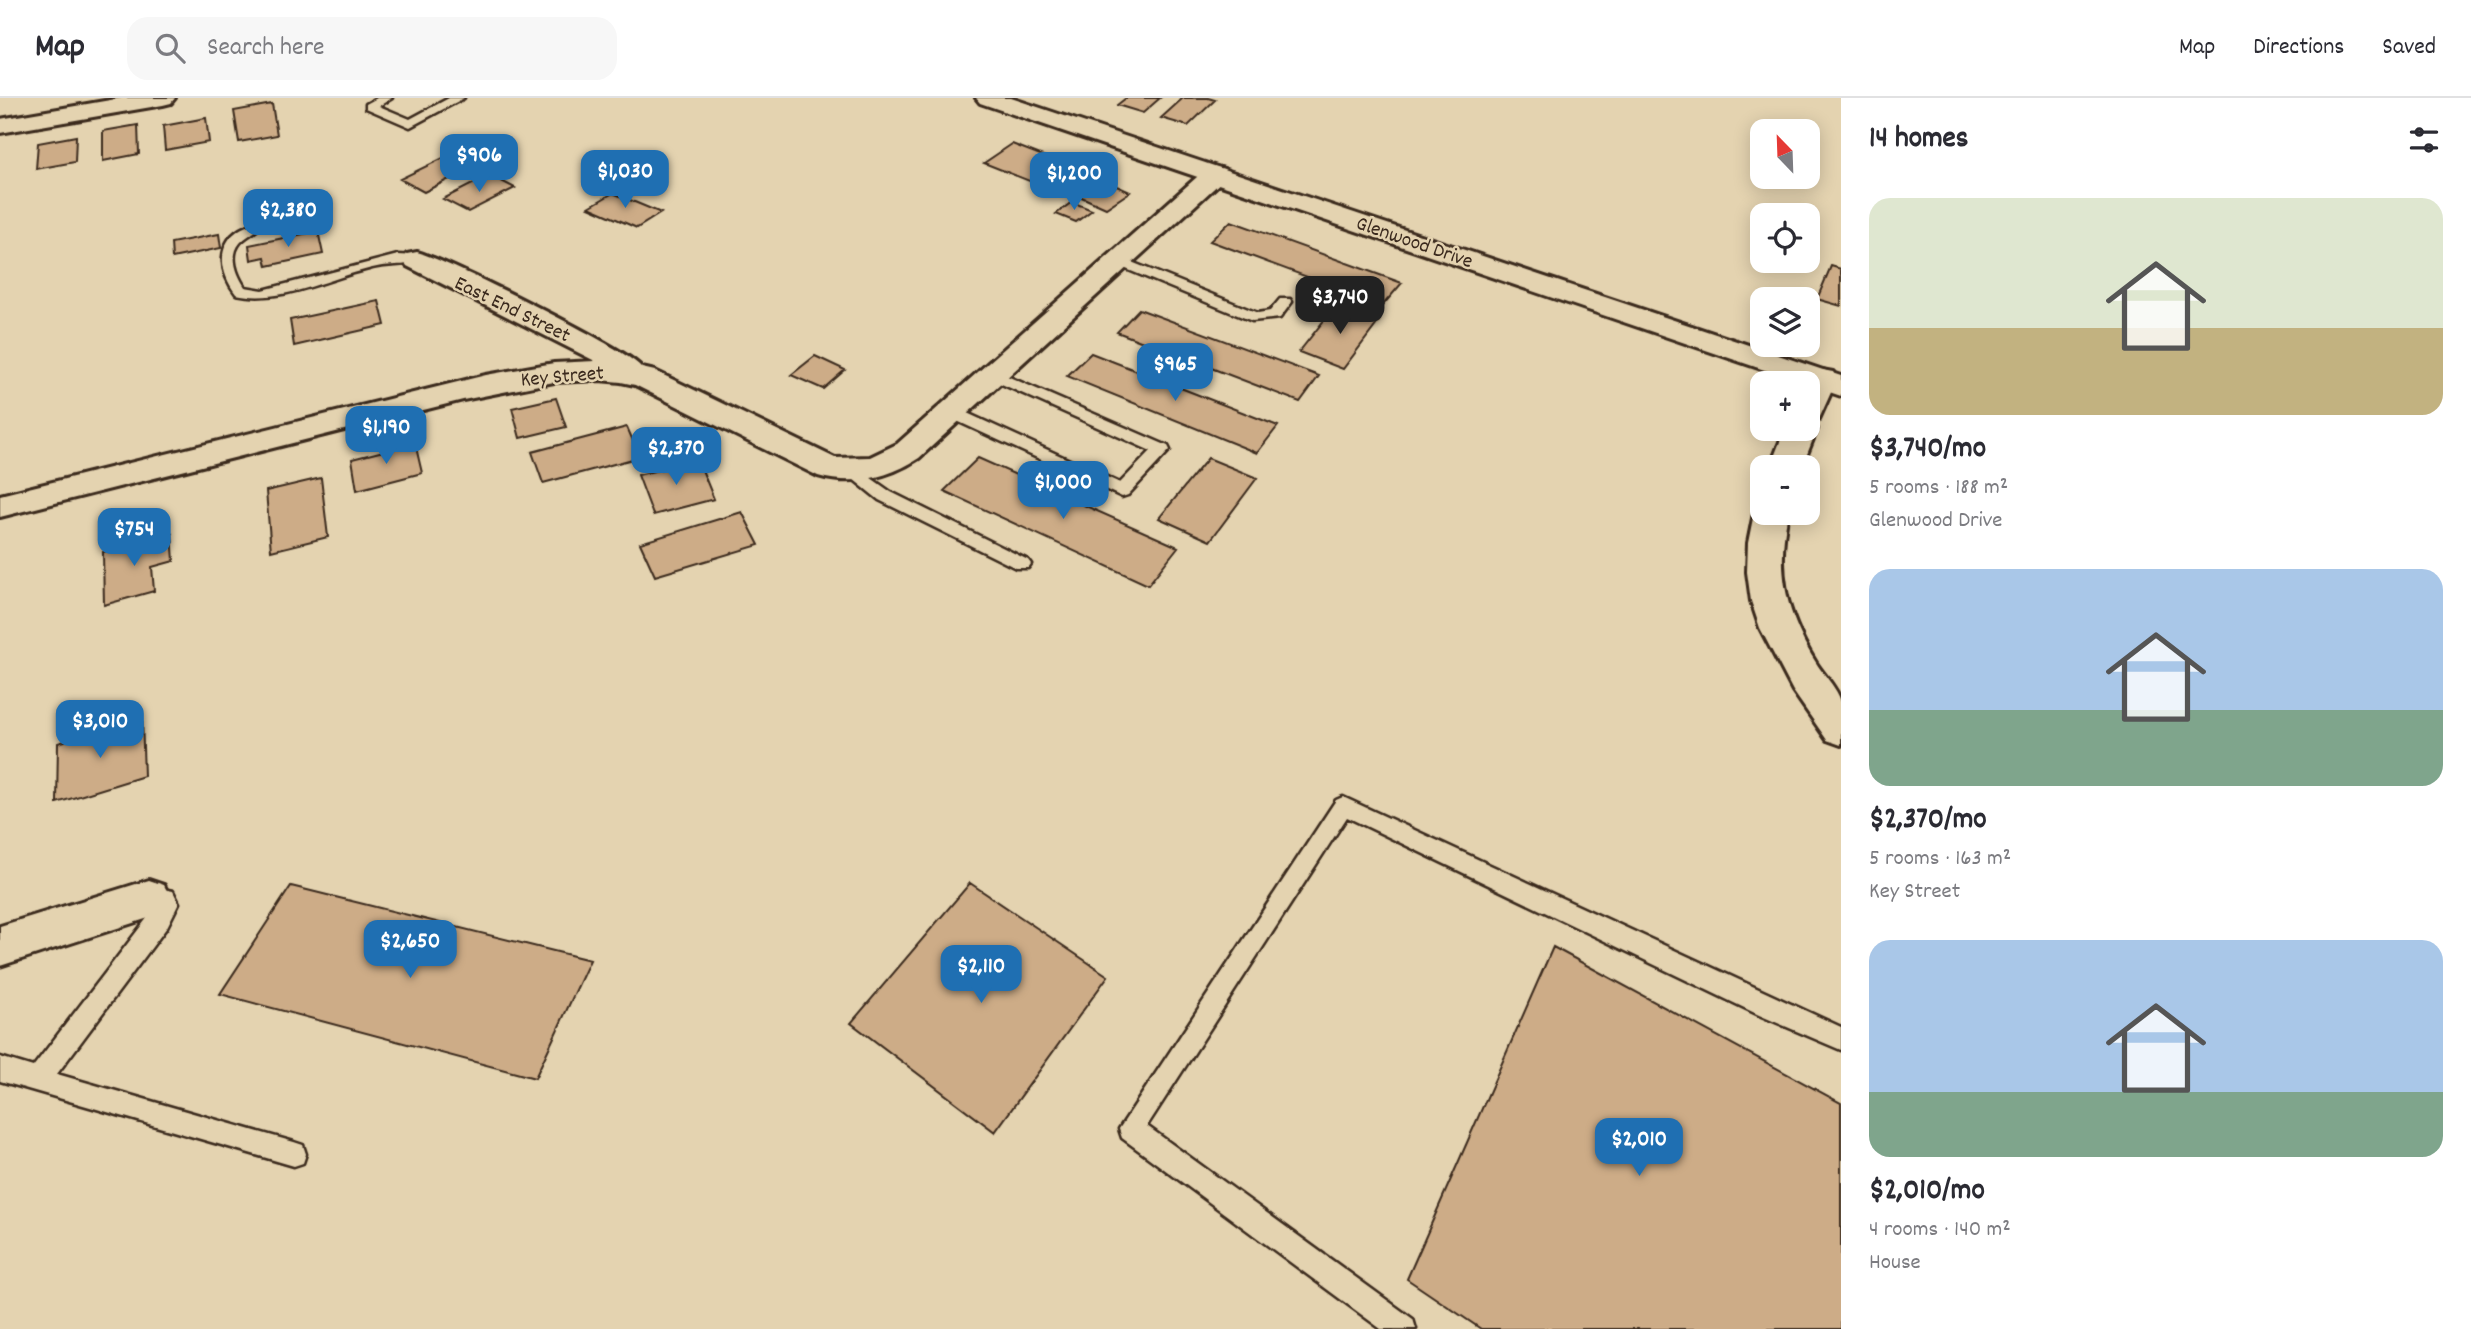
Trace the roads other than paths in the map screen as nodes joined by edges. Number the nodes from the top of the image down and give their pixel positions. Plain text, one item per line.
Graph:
1 (163, 98) edge
2 (386, 98) edge
3 (458, 98) edge
4 (988, 98) edge
5 (0, 126) edge
6 (1215, 174) junction
7 (252, 228) dead end
8 (417, 260) joint
9 (1119, 261) junction
10 (1285, 302) dead end
11 (993, 375) junction
12 (644, 378) junction
13 (1831, 383) edge
14 (1820, 397) edge
15 (951, 412) junction
16 (854, 471) junction
17 (0, 506) edge
18 (1767, 525) edge
19 (1022, 564) dead end
20 (1841, 729) edge
21 (149, 899) joint
22 (0, 946) edge
23 (1841, 1039) edge
24 (0, 1069) edge
25 (38, 1080) junction
26 (294, 1153) dead end
27 (1403, 1329) edge

1 - 5 street
2 - 3 lane
4 - 6 street, Glenwood Drive
6 - 9 street, Key Street
6 - 13 street, Glenwood Drive
7 - 8 lane
8 - 12 street, East End Street
9 - 10 lane
9 - 11 street, Key Street
11 - 15 street, Key Street
11 - 15 lane
12 - 16 street, Key Street
12 - 17 street, Key Street
13 - 14 street
15 - 16 street, Key Street
16 - 19 lane
18 - 20 street
21 - 22 street
21 - 25 lane
23 - 27 lane
24 - 25 lane
25 - 26 lane

